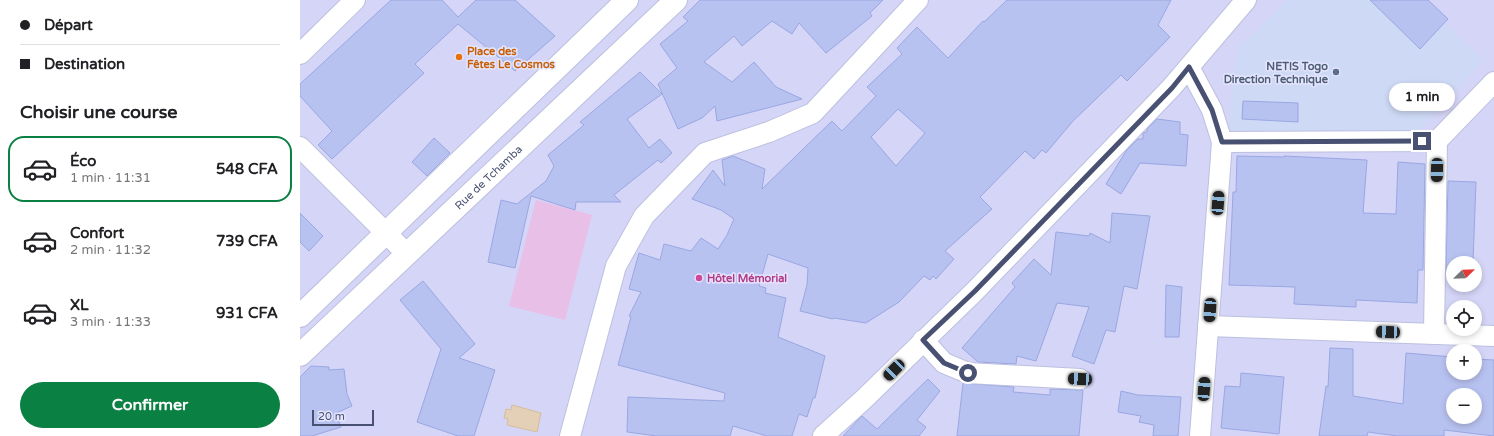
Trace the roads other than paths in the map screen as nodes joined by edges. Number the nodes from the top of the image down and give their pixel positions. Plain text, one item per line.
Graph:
1 (355, 0) edge
2 (627, 0) edge
3 (676, 0) edge
4 (918, 0) edge
5 (1246, 0) edge
6 (300, 54) edge
7 (1189, 67) junction
8 (1494, 82) edge
9 (1438, 140) junction
10 (1222, 142) junction
11 (300, 147) edge
12 (386, 232) junction
13 (407, 254) junction
14 (300, 316) edge
15 (1208, 326) junction
16 (1434, 334) junction
17 (1494, 336) edge
18 (923, 340) junction
19 (300, 355) edge
20 (1080, 379) dead end
21 (570, 436) edge
22 (823, 436) edge
23 (1200, 436) edge

1 - 6 street
2 - 12 street
3 - 13 street, Rue de Tchamba
4 - 21 street
5 - 7 street
7 - 10 street
7 - 18 street
8 - 9 street
9 - 10 street
9 - 16 street
10 - 15 street
11 - 12 street
12 - 13 street
12 - 14 street
13 - 19 street, Rue de Tchamba
15 - 16 street
15 - 23 street
16 - 17 street
18 - 20 street
18 - 22 street

